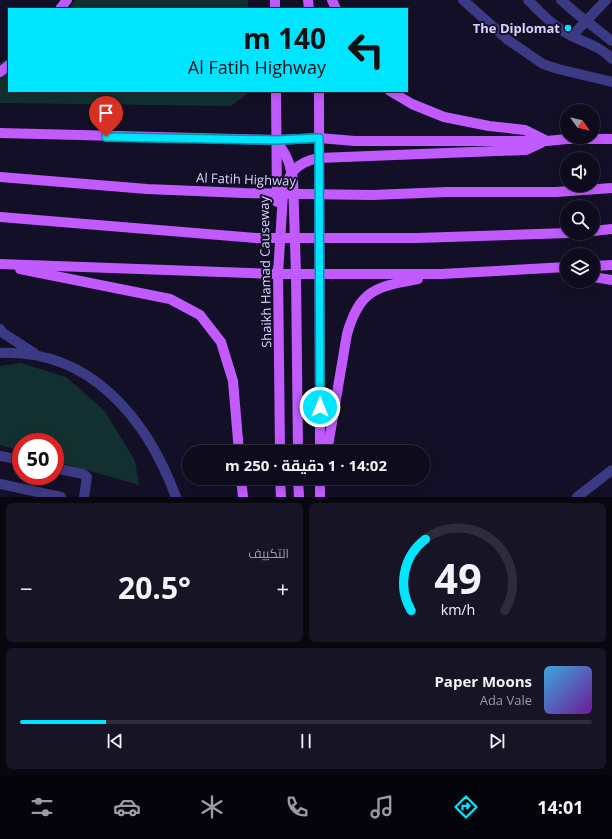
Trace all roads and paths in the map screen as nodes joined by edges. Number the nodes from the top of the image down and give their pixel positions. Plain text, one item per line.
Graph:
1 (67, 0) edge
2 (463, 0) edge
3 (528, 0) edge
4 (561, 0) edge
5 (606, 0) edge
6 (61, 8) edge
7 (586, 21) junction
8 (572, 36) junction
9 (612, 41) edge
10 (612, 58) edge
11 (8, 66) edge
12 (0, 72) edge
13 (612, 82) edge
14 (276, 92) edge
15 (318, 92) edge
16 (392, 92) edge
17 (0, 133) edge
18 (319, 138) junction
19 (612, 139) edge
20 (276, 140) junction
21 (547, 141) junction
22 (319, 158) junction
23 (292, 173) junction
24 (0, 177) edge
25 (612, 188) edge
26 (0, 218) edge
27 (612, 230) edge
28 (600, 231) edge
29 (560, 233) edge
30 (0, 264) edge
31 (612, 265) edge
32 (600, 266) edge
33 (560, 268) edge
34 (540, 269) junction
35 (560, 272) edge
36 (278, 274) junction
37 (296, 274) junction
38 (320, 274) junction
39 (441, 274) junction
40 (600, 278) edge
41 (612, 280) edge
42 (0, 329) edge
43 (0, 353) edge
44 (40, 356) junction
45 (238, 445) edge
46 (280, 445) edge
47 (298, 445) edge
48 (320, 445) edge
49 (328, 445) edge
50 (0, 456) edge
51 (12, 458) edge
52 (64, 470) edge
53 (612, 470) edge
54 (0, 485) edge
55 (242, 485) edge
56 (280, 485) edge
57 (298, 485) edge
58 (320, 485) edge
59 (61, 497) edge
60 (84, 497) edge
61 (176, 497) edge
62 (243, 497) edge
63 (280, 497) edge
64 (299, 497) edge
65 (320, 497) edge
66 (577, 497) edge

1 - 6 main road
2 - 13 street
3 - 8 street
4 - 7 street
5 - 7 street
7 - 8 street
7 - 9 street
8 - 10 street
11 - 12 main road
14 - 20 main road, Shaikh Hamad Causeway
15 - 18 main road
16 - 21 main road
17 - 20 main road
18 - 20 main road
18 - 21 main road
18 - 22 main road
19 - 21 main road
20 - 23 main road
20 - 36 main road, Shaikh Hamad Causeway
21 - 22 main road
22 - 23 main road
22 - 38 main road
23 - 36 main road
23 - 37 main road
24 - 25 main road, Al Fatih Highway, bridge
26 - 29 main road, bridge
27 - 28 main road
30 - 36 main road
30 - 45 main road
31 - 32 main road
33 - 34 main road
34 - 35 main road
34 - 39 main road
36 - 37 main road
36 - 46 main road, Shaikh Hamad Causeway
37 - 38 main road
37 - 47 main road
38 - 39 main road
38 - 48 main road
39 - 49 main road
40 - 41 main road
42 - 44 street
43 - 44 street
44 - 61 street
50 - 51 street
52 - 60 street
53 - 66 street
54 - 59 street
55 - 62 main road
56 - 63 main road
57 - 64 main road
58 - 65 main road

